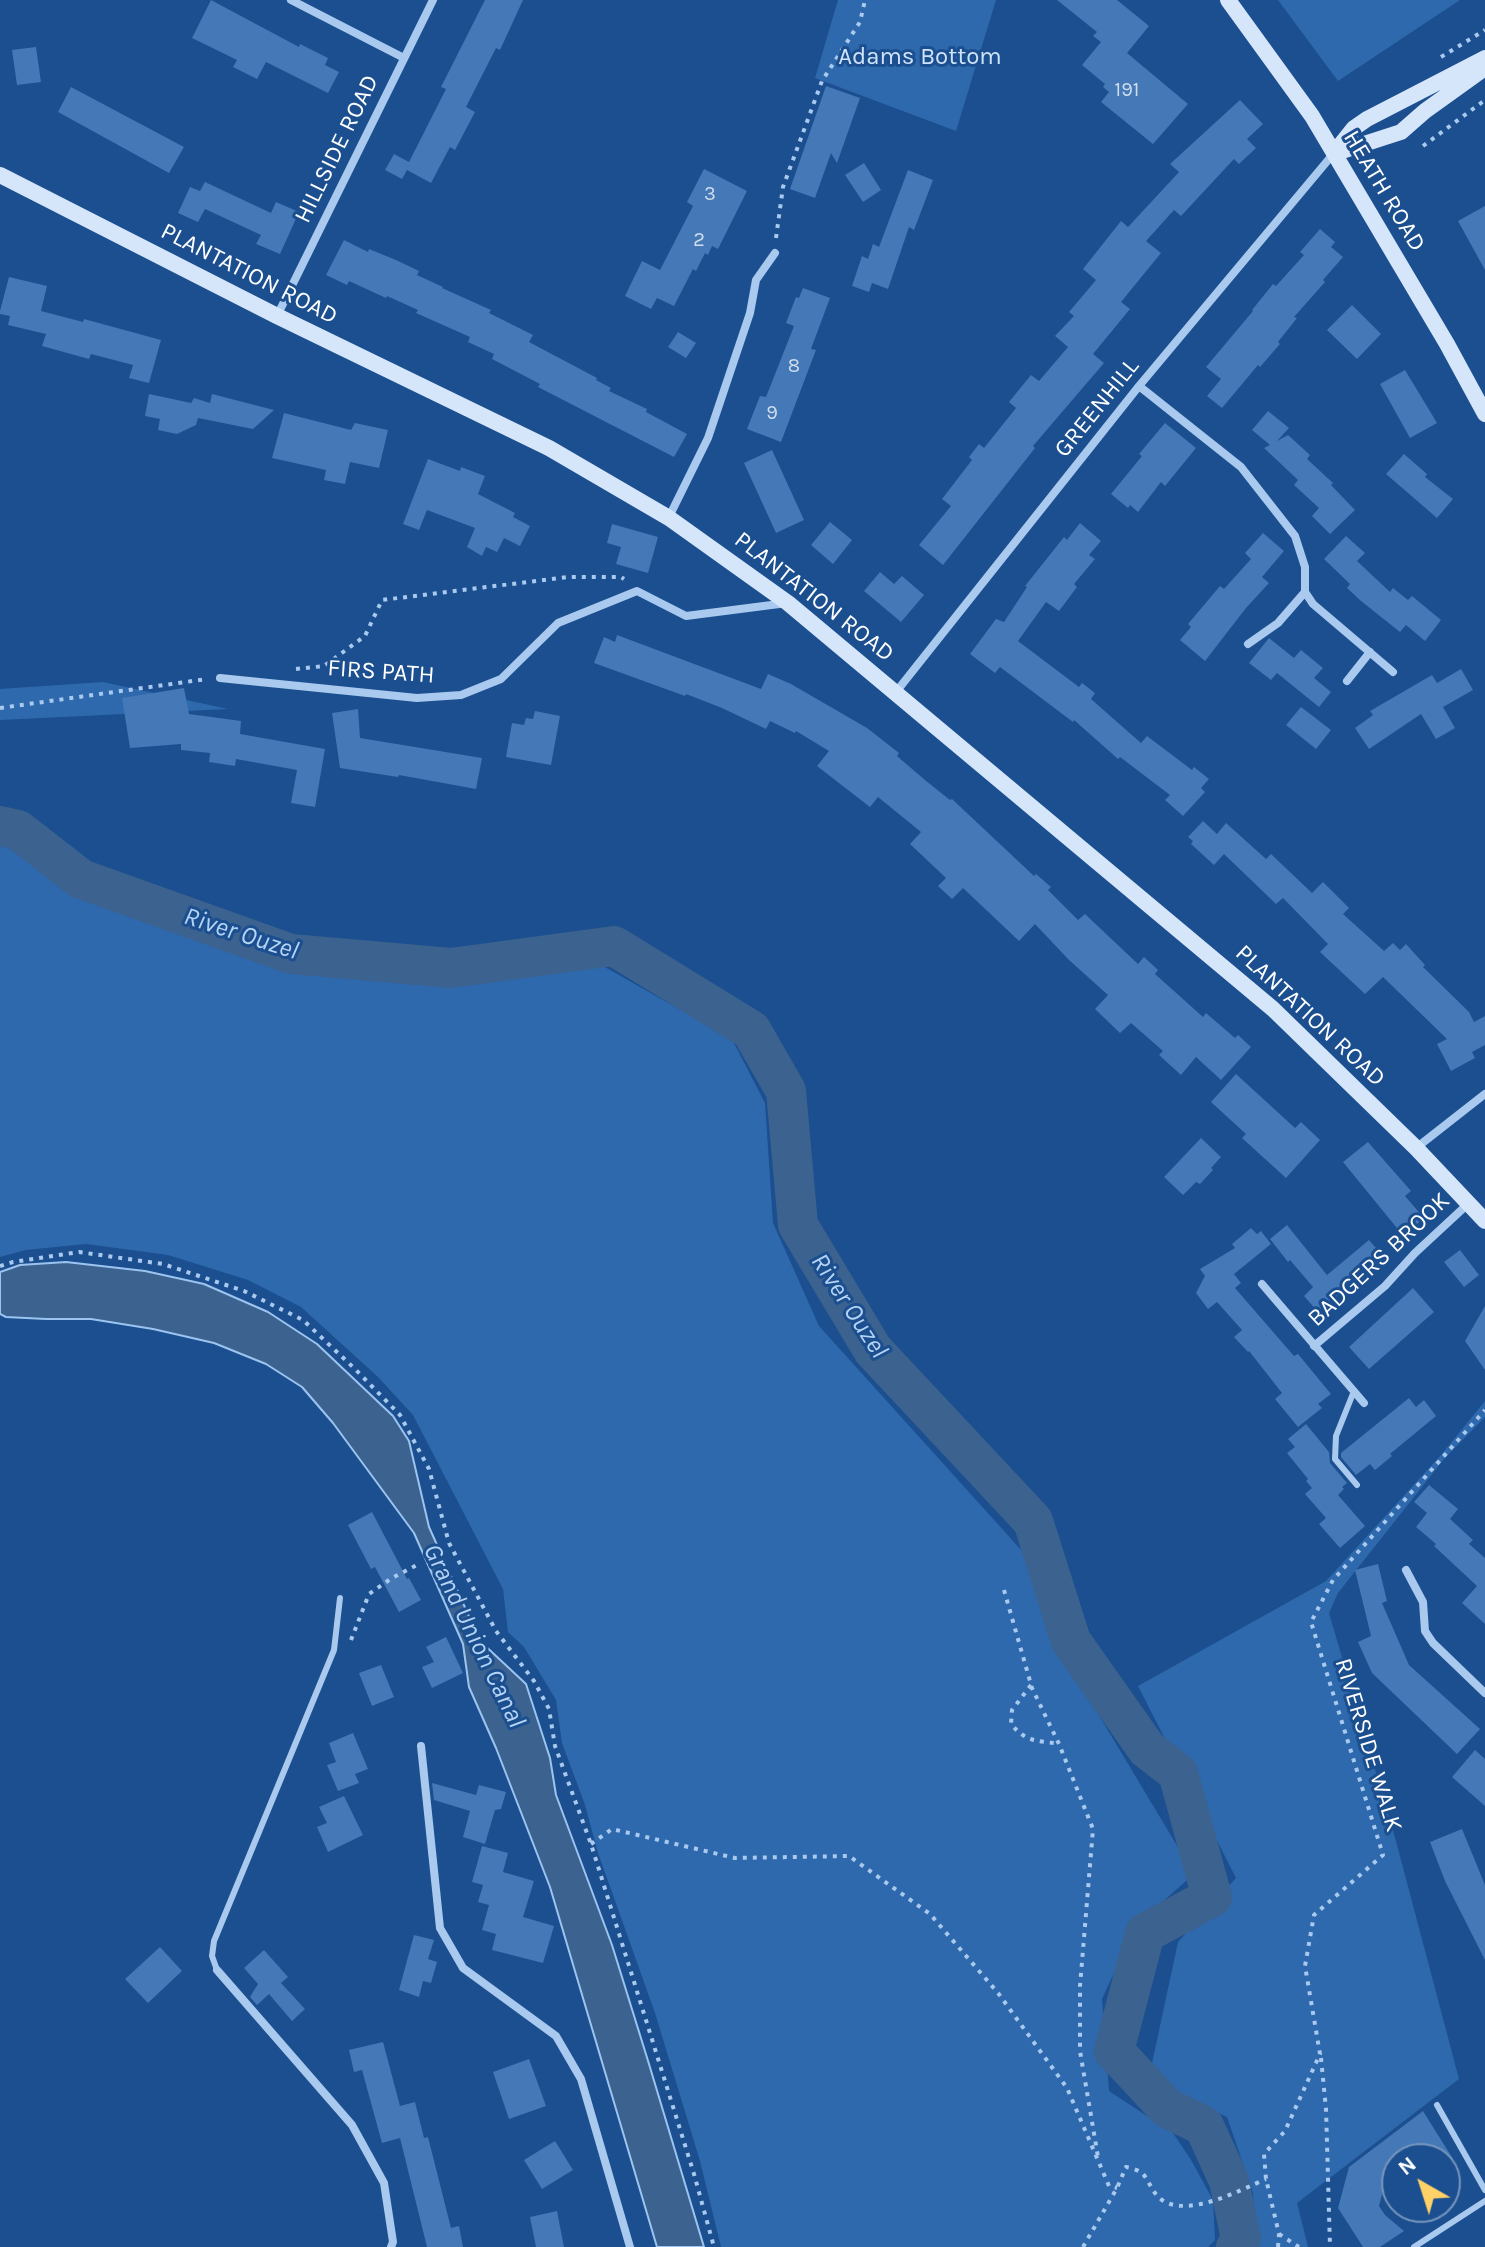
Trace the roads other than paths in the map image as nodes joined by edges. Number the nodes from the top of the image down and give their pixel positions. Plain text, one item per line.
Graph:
1 (291, 0) edge
2 (433, 0) edge
3 (1228, 0) edge
4 (404, 58) junction
5 (1485, 58) edge
6 (1485, 68) edge
7 (1334, 153) junction
8 (0, 175) edge
9 (775, 253) road end
10 (277, 316) junction
11 (1139, 386) junction
12 (1485, 414) edge
13 (669, 518) junction
14 (1305, 592) junction
15 (788, 603) junction
16 (1248, 644) dead end
17 (1370, 652) junction
18 (1393, 672) dead end
19 (220, 678) road end
20 (1347, 681) dead end
21 (896, 692) junction
22 (1485, 1094) edge
23 (1416, 1148) junction
24 (1470, 1203) junction
25 (1485, 1221) edge
26 (1262, 1284) dead end
27 (1314, 1346) junction
28 (1354, 1391) junction
29 (1364, 1403) dead end
30 (1357, 1485) dead end
31 (1406, 1570) dead end
32 (340, 1598) dead end
33 (1485, 1693) edge
34 (421, 1746) dead end
35 (217, 1970) joint
36 (1437, 2105) dead end
37 (1485, 2190) edge
38 (1485, 2201) edge
39 (391, 2247) edge
40 (630, 2247) edge
41 (1414, 2247) edge

1 - 4 street
2 - 4 street, HILLSIDE ROAD
3 - 7 street, HEATH ROAD
4 - 10 street, HILLSIDE ROAD
5 - 7 street
6 - 7 street
7 - 11 street, GREENHILL
7 - 12 street, HEATH ROAD
8 - 10 street, PLANTATION ROAD
9 - 13 street
10 - 13 street, PLANTATION ROAD
11 - 14 street
11 - 21 street, GREENHILL
13 - 15 street, PLANTATION ROAD
14 - 16 street
14 - 17 street
15 - 19 street, FIRS PATH
15 - 21 street, PLANTATION ROAD
17 - 18 street
17 - 20 street
21 - 23 street, PLANTATION ROAD
22 - 23 street
23 - 24 street, PLANTATION ROAD
24 - 25 street, PLANTATION ROAD
24 - 27 street, BADGERS BROOK
26 - 27 street, BADGERS BROOK
27 - 28 street, BADGERS BROOK
28 - 29 street, BADGERS BROOK
28 - 30 lane
31 - 33 street
32 - 35 lane
34 - 40 street
35 - 39 street
36 - 37 lane
38 - 41 lane

